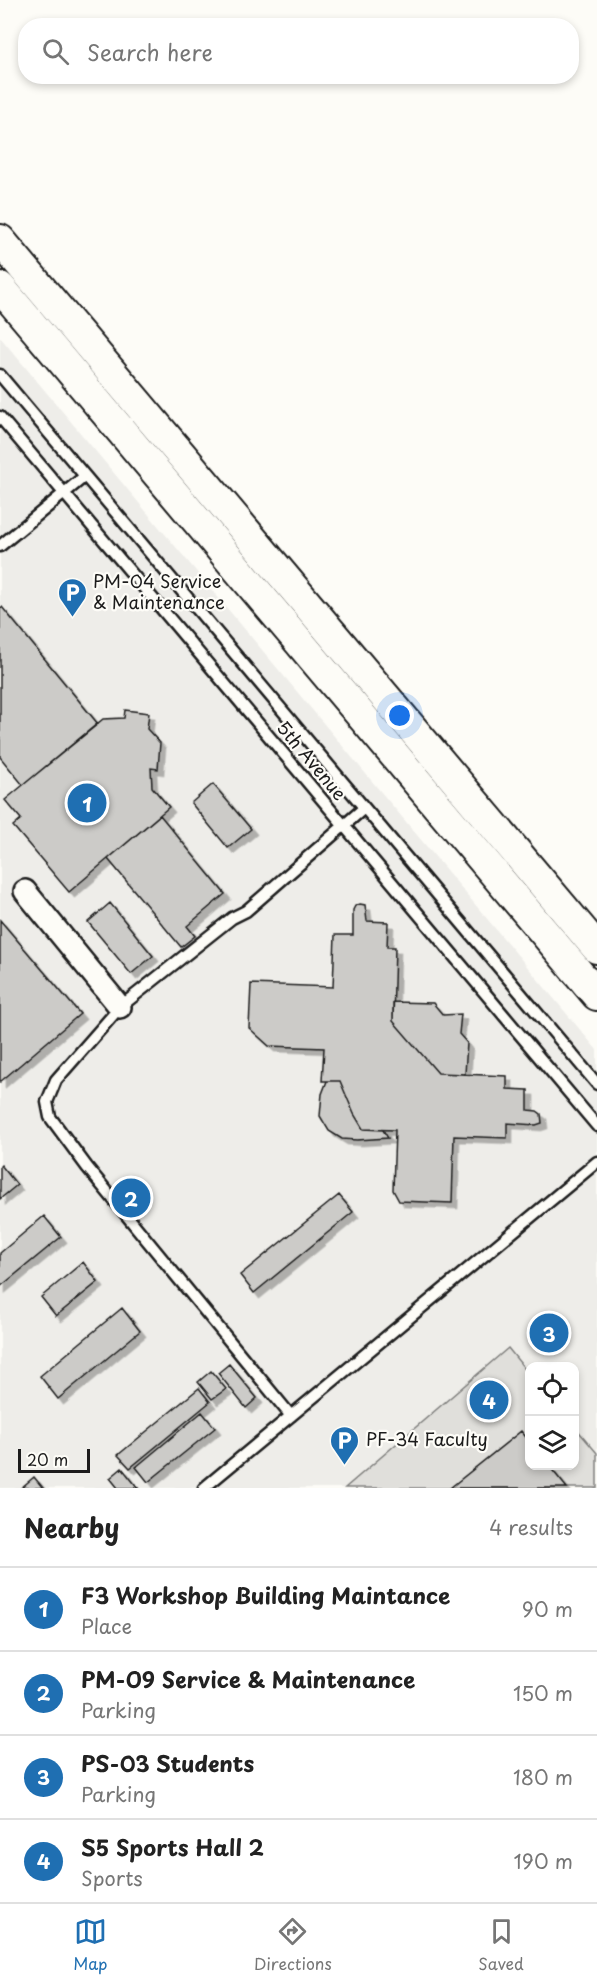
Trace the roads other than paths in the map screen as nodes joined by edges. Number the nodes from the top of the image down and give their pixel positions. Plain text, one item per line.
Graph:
1 (0, 240) edge
2 (0, 287) edge
3 (0, 375) edge
4 (0, 417) edge
5 (84, 476) junction
6 (64, 493) junction
7 (0, 546) edge
8 (364, 808) junction
9 (344, 826) junction
10 (25, 891) dead end
11 (597, 948) edge
12 (597, 995) edge
13 (120, 1007) junction
14 (597, 1084) edge
15 (597, 1126) edge
16 (597, 1162) edge
17 (291, 1416) junction
18 (204, 1488) edge

1 - 11 main road
2 - 12 main road
3 - 5 lane, 5th Avenue
4 - 6 lane, 5th Avenue
5 - 6 lane
5 - 8 lane, 5th Avenue
6 - 7 lane
6 - 9 lane, 5th Avenue
8 - 9 lane
8 - 14 lane, 5th Avenue
9 - 13 lane
9 - 15 lane, 5th Avenue
10 - 13 street
13 - 17 lane
16 - 17 lane
17 - 18 lane

